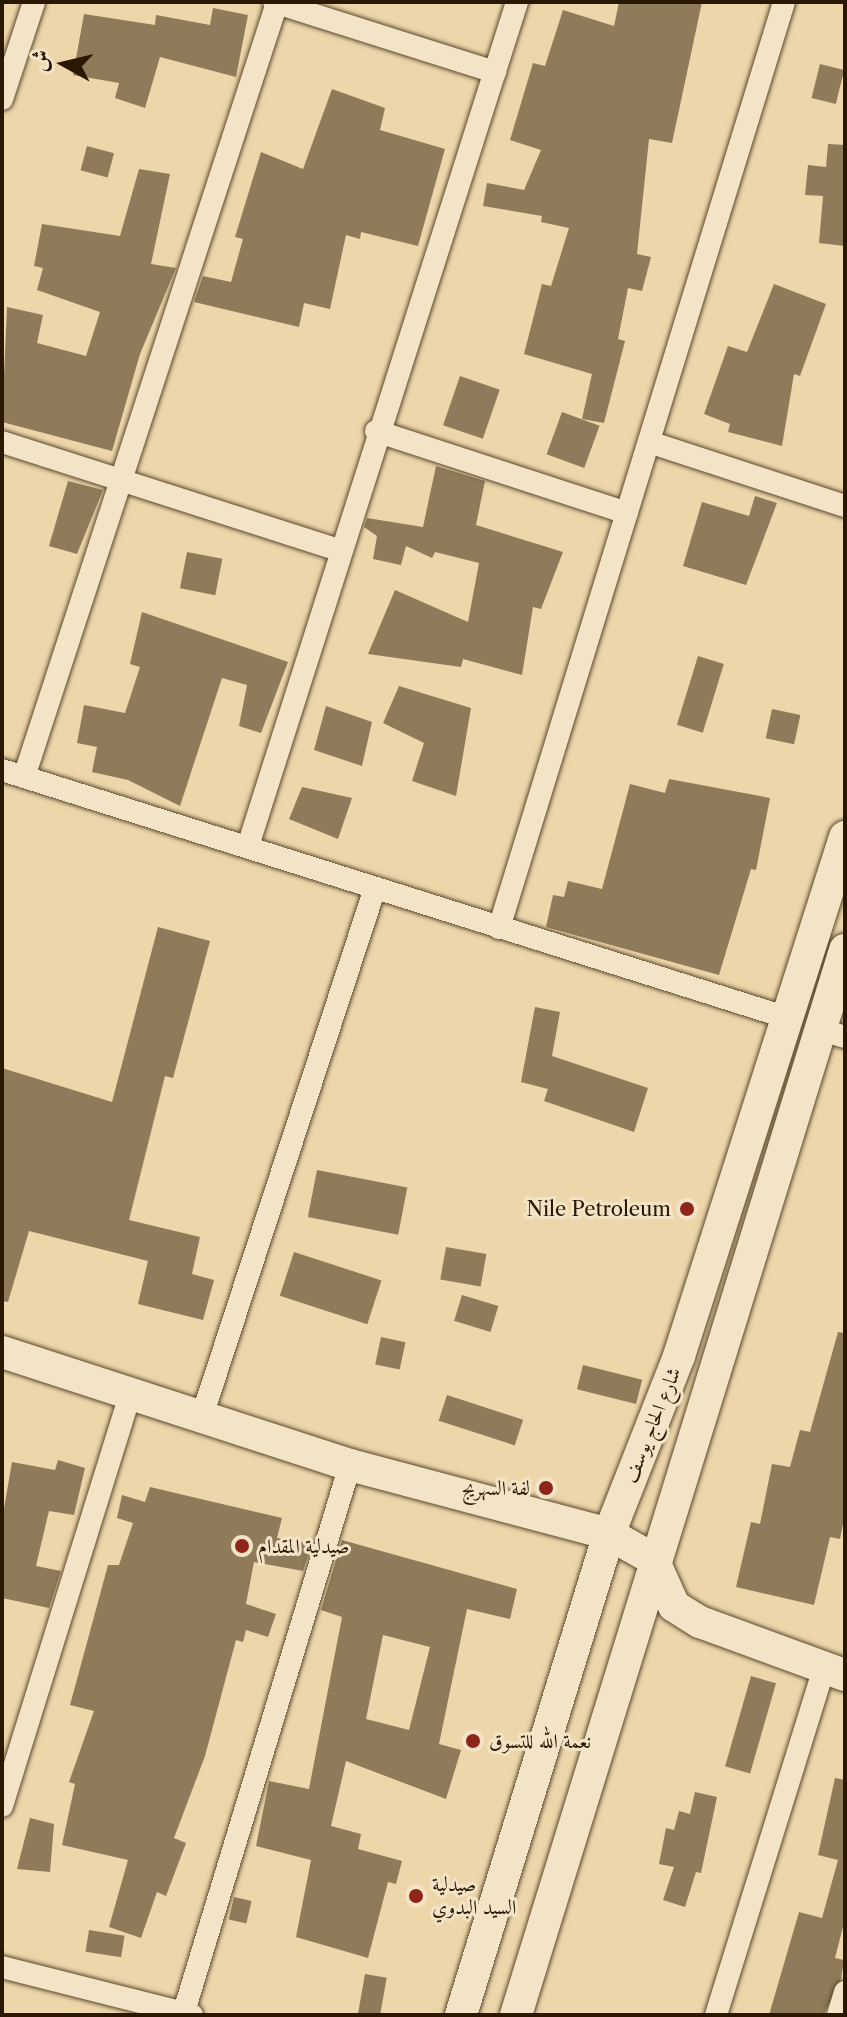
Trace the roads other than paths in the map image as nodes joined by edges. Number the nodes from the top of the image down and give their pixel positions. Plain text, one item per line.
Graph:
1 (34, 2) edge
2 (276, 2) edge
3 (517, 2) edge
4 (784, 2) edge
5 (495, 72) junction
6 (2, 99) edge
7 (376, 431) junction
8 (2, 442) edge
9 (649, 442) junction
10 (125, 480) junction
11 (845, 506) edge
12 (627, 513) junction
13 (339, 550) junction
14 (2, 770) edge
15 (24, 777) junction
16 (845, 837) edge
17 (248, 846) junction
18 (375, 888) junction
19 (499, 928) junction
20 (845, 950) edge
21 (788, 1018) junction
22 (832, 1033) edge
23 (2, 1352) edge
24 (131, 1393) junction
25 (202, 1416) junction
26 (350, 1465) junction
27 (609, 1534) junction
28 (653, 1559) junction
29 (835, 1672) edge
30 (2, 1806) edge
31 (2, 1967) edge
32 (845, 1992) edge
33 (187, 2014) edge
34 (461, 2015) edge
35 (516, 2015) edge
36 (716, 2015) edge
37 (838, 2015) edge

1 - 6 street
2 - 5 street
2 - 10 street
3 - 5 street
4 - 9 street
5 - 7 street
7 - 12 street
7 - 13 street
8 - 10 street
9 - 11 street
9 - 12 street
10 - 13 street
10 - 15 street
12 - 19 street
13 - 17 street
14 - 15 street
15 - 17 street
16 - 21 main road, شارع الحاج يوسف
17 - 18 street
18 - 19 street
18 - 25 street
19 - 21 street
20 - 22 main road, شارع الحاج يوسف
21 - 27 main road, شارع الحاج يوسف
22 - 28 main road, شارع الحاج يوسف
23 - 24 main road
24 - 25 main road
24 - 30 street
25 - 26 main road
26 - 27 main road
26 - 33 street
27 - 28 main road
27 - 34 main road, شارع الحاج يوسف
28 - 29 main road
28 - 35 main road, شارع الحاج يوسف
29 - 36 street
31 - 33 street
32 - 37 street

